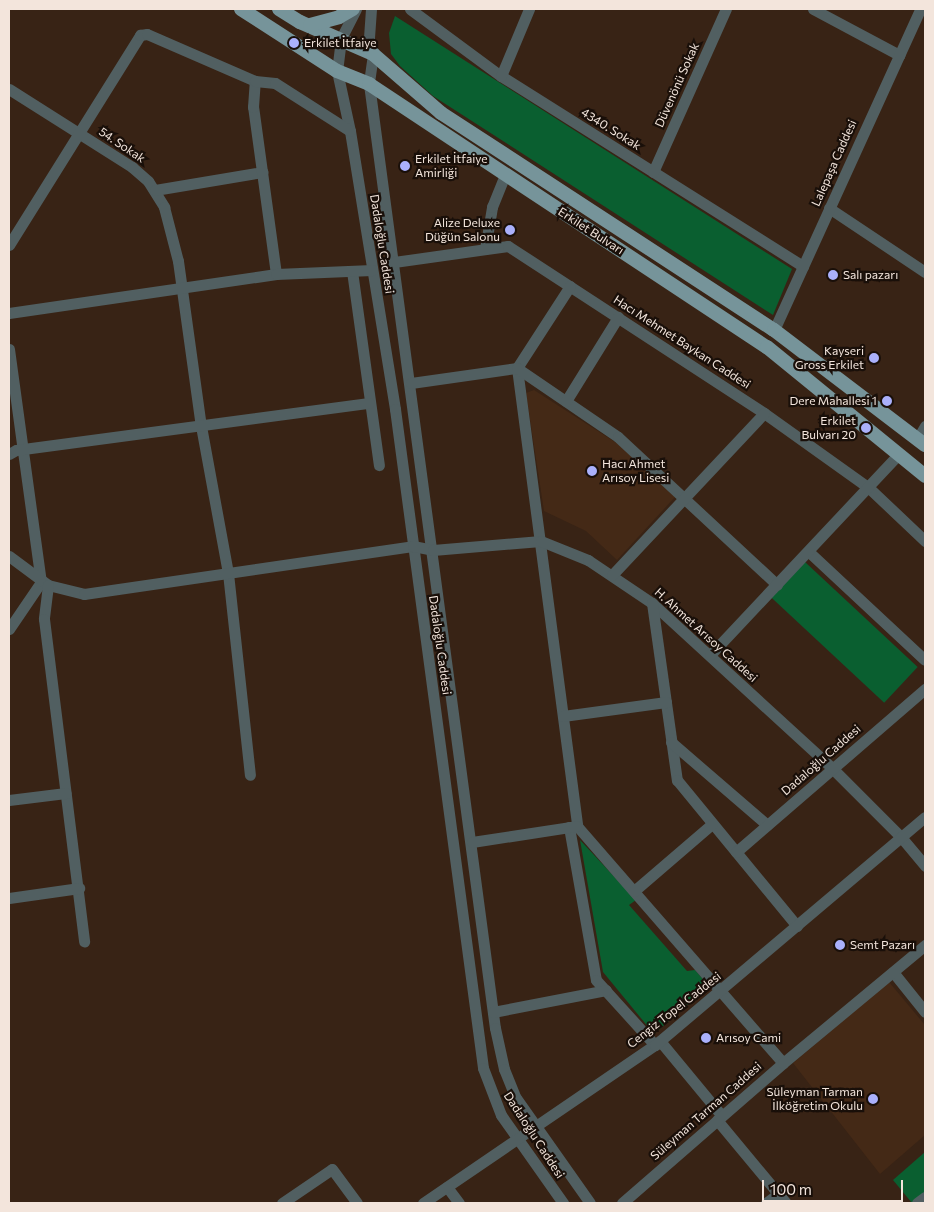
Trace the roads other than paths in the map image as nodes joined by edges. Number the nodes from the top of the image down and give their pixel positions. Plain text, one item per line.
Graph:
1 (241, 9) edge
2 (280, 9) edge
3 (355, 9) edge
4 (371, 9) edge
5 (410, 9) edge
6 (529, 9) edge
7 (726, 9) edge
8 (813, 9) edge
9 (920, 9) edge
10 (310, 25) junction
11 (341, 39) junction
12 (373, 54) junction
13 (899, 55) junction
14 (337, 71) junction
15 (501, 76) junction
16 (255, 81) junction
17 (369, 84) junction
18 (9, 89) edge
19 (350, 131) junction
20 (78, 133) junction
21 (262, 172) junction
22 (653, 172) junction
23 (506, 174) junction
24 (155, 190) junction
25 (829, 208) junction
26 (9, 245) edge
27 (485, 249) junction
28 (394, 262) junction
29 (803, 266) junction
30 (372, 270) junction
31 (352, 271) junction
32 (925, 272) edge
33 (276, 274) junction
34 (570, 286) junction
35 (182, 288) junction
36 (9, 313) edge
37 (618, 317) junction
38 (774, 330) junction
39 (9, 349) edge
40 (517, 368) junction
41 (411, 383) junction
42 (566, 401) junction
43 (369, 403) junction
44 (764, 413) junction
45 (200, 426) junction
46 (923, 437) edge
47 (23, 449) junction
48 (9, 454) edge
49 (898, 454) junction
50 (379, 465) dead end
51 (925, 476) edge
52 (869, 488) junction
53 (686, 498) junction
54 (541, 541) junction
55 (925, 541) edge
56 (413, 546) junction
57 (433, 550) junction
58 (808, 552) junction
59 (9, 556) edge
60 (228, 573) junction
61 (612, 575) junction
62 (45, 584) junction
63 (777, 585) junction
64 (652, 603) junction
65 (9, 629) edge
66 (710, 656) junction
67 (925, 660) edge
68 (925, 689) edge
69 (666, 702) junction
70 (563, 716) junction
71 (672, 742) junction
72 (832, 768) junction
73 (250, 775) dead end
74 (66, 793) junction
75 (9, 800) edge
76 (925, 817) edge
77 (712, 824) junction
78 (767, 825) junction
79 (573, 826) junction
80 (901, 837) junction
81 (472, 842) junction
82 (736, 852) junction
83 (925, 866) edge
84 (79, 888) junction
85 (634, 891) junction
86 (9, 898) edge
87 (797, 926) junction
88 (84, 942) dead end
89 (925, 945) edge
90 (893, 972) junction
91 (606, 990) junction
92 (722, 990) junction
93 (493, 1012) junction
94 (925, 1012) edge
95 (657, 1043) junction
96 (783, 1063) junction
97 (719, 1118) junction
98 (537, 1128) junction
99 (518, 1140) junction
100 (447, 1187) junction
101 (778, 1194) junction
102 (925, 1197) edge
103 (282, 1203) edge
104 (357, 1203) edge
105 (423, 1203) edge
106 (459, 1203) edge
107 (563, 1203) edge
108 (590, 1203) edge
109 (622, 1203) edge
110 (766, 1203) edge
111 (786, 1203) edge
112 (917, 1203) edge

1 - 14 main road, Erkilet Bulvarı
2 - 10 main road, Erkilet Bulvarı
3 - 10 main road
3 - 11 street, Dadaloğlu Caddesi
4 - 12 street, Dadaloğlu Caddesi
5 - 15 street, 4340. Sokak
6 - 15 street
7 - 22 street, Düvenönü Sokak
8 - 13 street
9 - 13 street, Lalepaşa Caddesi
10 - 11 main road, Erkilet Bulvarı
11 - 12 main road, Erkilet Bulvarı
11 - 14 street, Dadaloğlu Caddesi
12 - 17 street, Dadaloğlu Caddesi
12 - 38 main road, Erkilet Bulvarı
13 - 25 street, Lalepaşa Caddesi
14 - 17 main road, Erkilet Bulvarı
14 - 19 street, Dadaloğlu Caddesi
15 - 22 street, 4340. Sokak
16 - 19 street
16 - 20 street
16 - 21 street
17 - 23 main road, Erkilet Bulvarı
17 - 28 street, Dadaloğlu Caddesi
18 - 20 street, 54. Sokak
19 - 30 street, Dadaloğlu Caddesi
20 - 24 street, 54. Sokak
20 - 26 street
21 - 24 street
21 - 33 street
22 - 29 street, 4340. Sokak
23 - 27 street
23 - 49 main road, Erkilet Bulvarı
24 - 35 street, 54. Sokak
25 - 29 street, Lalepaşa Caddesi
25 - 32 street
27 - 28 street, Hacı Mehmet Baykan Caddesi
27 - 34 street, Hacı Mehmet Baykan Caddesi
28 - 41 street, Dadaloğlu Caddesi
29 - 38 street, Lalepaşa Caddesi
30 - 31 street
30 - 56 street, Dadaloğlu Caddesi
31 - 33 street
31 - 43 street
33 - 35 street
34 - 37 street, Hacı Mehmet Baykan Caddesi
34 - 40 street
35 - 36 street
35 - 45 street, 54. Sokak
37 - 42 street
37 - 44 street, Hacı Mehmet Baykan Caddesi
38 - 46 main road, Erkilet Bulvarı
39 - 47 street
40 - 41 street
40 - 42 street
40 - 54 street
41 - 57 street, Dadaloğlu Caddesi
42 - 53 street
43 - 45 street
43 - 50 street
44 - 52 street, Hacı Mehmet Baykan Caddesi
44 - 53 street
45 - 47 street
45 - 60 street, 54. Sokak
47 - 48 street
47 - 62 street
49 - 51 main road, Erkilet Bulvarı
49 - 52 street
52 - 55 street, Hacı Mehmet Baykan Caddesi
52 - 58 street
53 - 61 street
53 - 63 street
54 - 57 street, H. Ahmet Arısoy Caddesi
54 - 61 street, H. Ahmet Arısoy Caddesi
54 - 70 street
56 - 57 street, H. Ahmet Arısoy Caddesi
56 - 60 street, H. Ahmet Arısoy Caddesi
56 - 99 street, Dadaloğlu Caddesi
57 - 81 street, Dadaloğlu Caddesi
58 - 63 street
58 - 67 street
59 - 62 street
60 - 62 street, H. Ahmet Arısoy Caddesi
60 - 73 street, 54. Sokak
61 - 64 street, H. Ahmet Arısoy Caddesi
62 - 65 street
62 - 74 street
63 - 66 street
64 - 66 street, H. Ahmet Arısoy Caddesi
64 - 69 street
66 - 72 street, H. Ahmet Arısoy Caddesi
68 - 72 street, Dadaloğlu Caddesi
69 - 70 street
69 - 71 street
70 - 79 street
71 - 77 street
71 - 78 street
72 - 78 street, Dadaloğlu Caddesi
72 - 80 street, H. Ahmet Arısoy Caddesi
74 - 75 street
74 - 84 street
76 - 80 street, Cengiz Topel Caddesi
77 - 82 street
77 - 85 street
78 - 82 street, Dadaloğlu Caddesi
79 - 81 street
79 - 85 street
79 - 91 street
80 - 83 street, H. Ahmet Arısoy Caddesi
80 - 87 street, Cengiz Topel Caddesi
81 - 93 street, Dadaloğlu Caddesi
82 - 87 street
84 - 86 street
84 - 88 street
85 - 92 street
87 - 92 street, Cengiz Topel Caddesi
89 - 90 street, Süleyman Tarman Caddesi
90 - 94 street
90 - 96 street, Süleyman Tarman Caddesi
91 - 93 street
91 - 95 street
92 - 95 street, Cengiz Topel Caddesi
92 - 96 street
93 - 98 street, Dadaloğlu Caddesi
95 - 97 street
95 - 98 street, Cengiz Topel Caddesi
96 - 97 street, Süleyman Tarman Caddesi
97 - 101 street
97 - 109 street, Süleyman Tarman Caddesi
98 - 99 street, Cengiz Topel Caddesi
98 - 108 street, Dadaloğlu Caddesi
99 - 100 street, Cengiz Topel Caddesi
99 - 107 street, Dadaloğlu Caddesi
100 - 105 street, Cengiz Topel Caddesi
100 - 106 street
101 - 110 street
101 - 111 street
102 - 112 street
103 - 104 street

